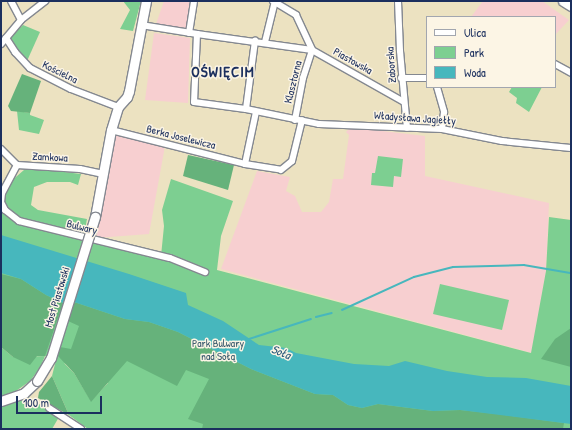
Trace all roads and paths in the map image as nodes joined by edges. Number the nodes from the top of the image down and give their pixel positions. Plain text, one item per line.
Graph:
1 (12, 1) edge
2 (46, 1) edge
3 (146, 1) edge
4 (194, 1) edge
5 (398, 1) edge
6 (564, 1) edge
7 (274, 2) edge
8 (571, 6) edge
9 (21, 20) junction
10 (141, 25) junction
11 (189, 33) junction
12 (198, 34) junction
13 (6, 38) junction
14 (255, 41) junction
15 (265, 42) junction
16 (1, 44) edge
17 (312, 50) junction
18 (556, 65) edge
19 (571, 73) edge
20 (401, 78) junction
21 (426, 78) edge
22 (437, 88) edge
23 (404, 102) junction
24 (118, 107) junction
25 (246, 109) junction
26 (256, 112) junction
27 (295, 120) junction
28 (302, 120) junction
29 (407, 128) junction
30 (442, 129) junction
31 (111, 130) junction
32 (571, 148) edge
33 (1, 150) edge
34 (246, 164) junction
35 (17, 165) junction
36 (104, 174) junction
37 (205, 272) dead end
38 (3, 402) edge
39 (49, 408) dead end
40 (81, 429) edge

1 - 9 street
2 - 9 street
3 - 10 street, Most Piastowski
4 - 11 street
5 - 20 street, Zaborska
6 - 8 street
7 - 15 street
7 - 17 street
9 - 13 street
10 - 11 street, Piastowska
10 - 24 street, Most Piastowski
11 - 12 street, Piastowska
12 - 14 street, Piastowska
12 - 25 street, Władysława Jagiełły
13 - 16 street
13 - 24 street, Kościelna
14 - 15 street, Piastowska
14 - 25 street
15 - 17 street, Piastowska
17 - 23 street, Piastowska
17 - 27 street, Klasztorna
18 - 19 street
20 - 21 street
20 - 23 street, Zaborska
22 - 30 street
23 - 29 street, Zaborska
24 - 31 street, Most Piastowski
25 - 26 street, Władysława Jagiełły
26 - 27 street, Władysława Jagiełły
26 - 34 street
27 - 28 street, Władysława Jagiełły
28 - 29 street, Władysława Jagiełły
28 - 34 street, Berka Joselewicza
29 - 30 street, Władysława Jagiełły
30 - 32 street, Władysława Jagiełły
31 - 34 street, Berka Joselewicza
31 - 36 street, Most Piastowski
33 - 35 street, Zamkowa
35 - 36 street, Zamkowa
35 - 37 street, Bulwary
36 - 38 street, Most Piastowski, bridge
39 - 40 street

